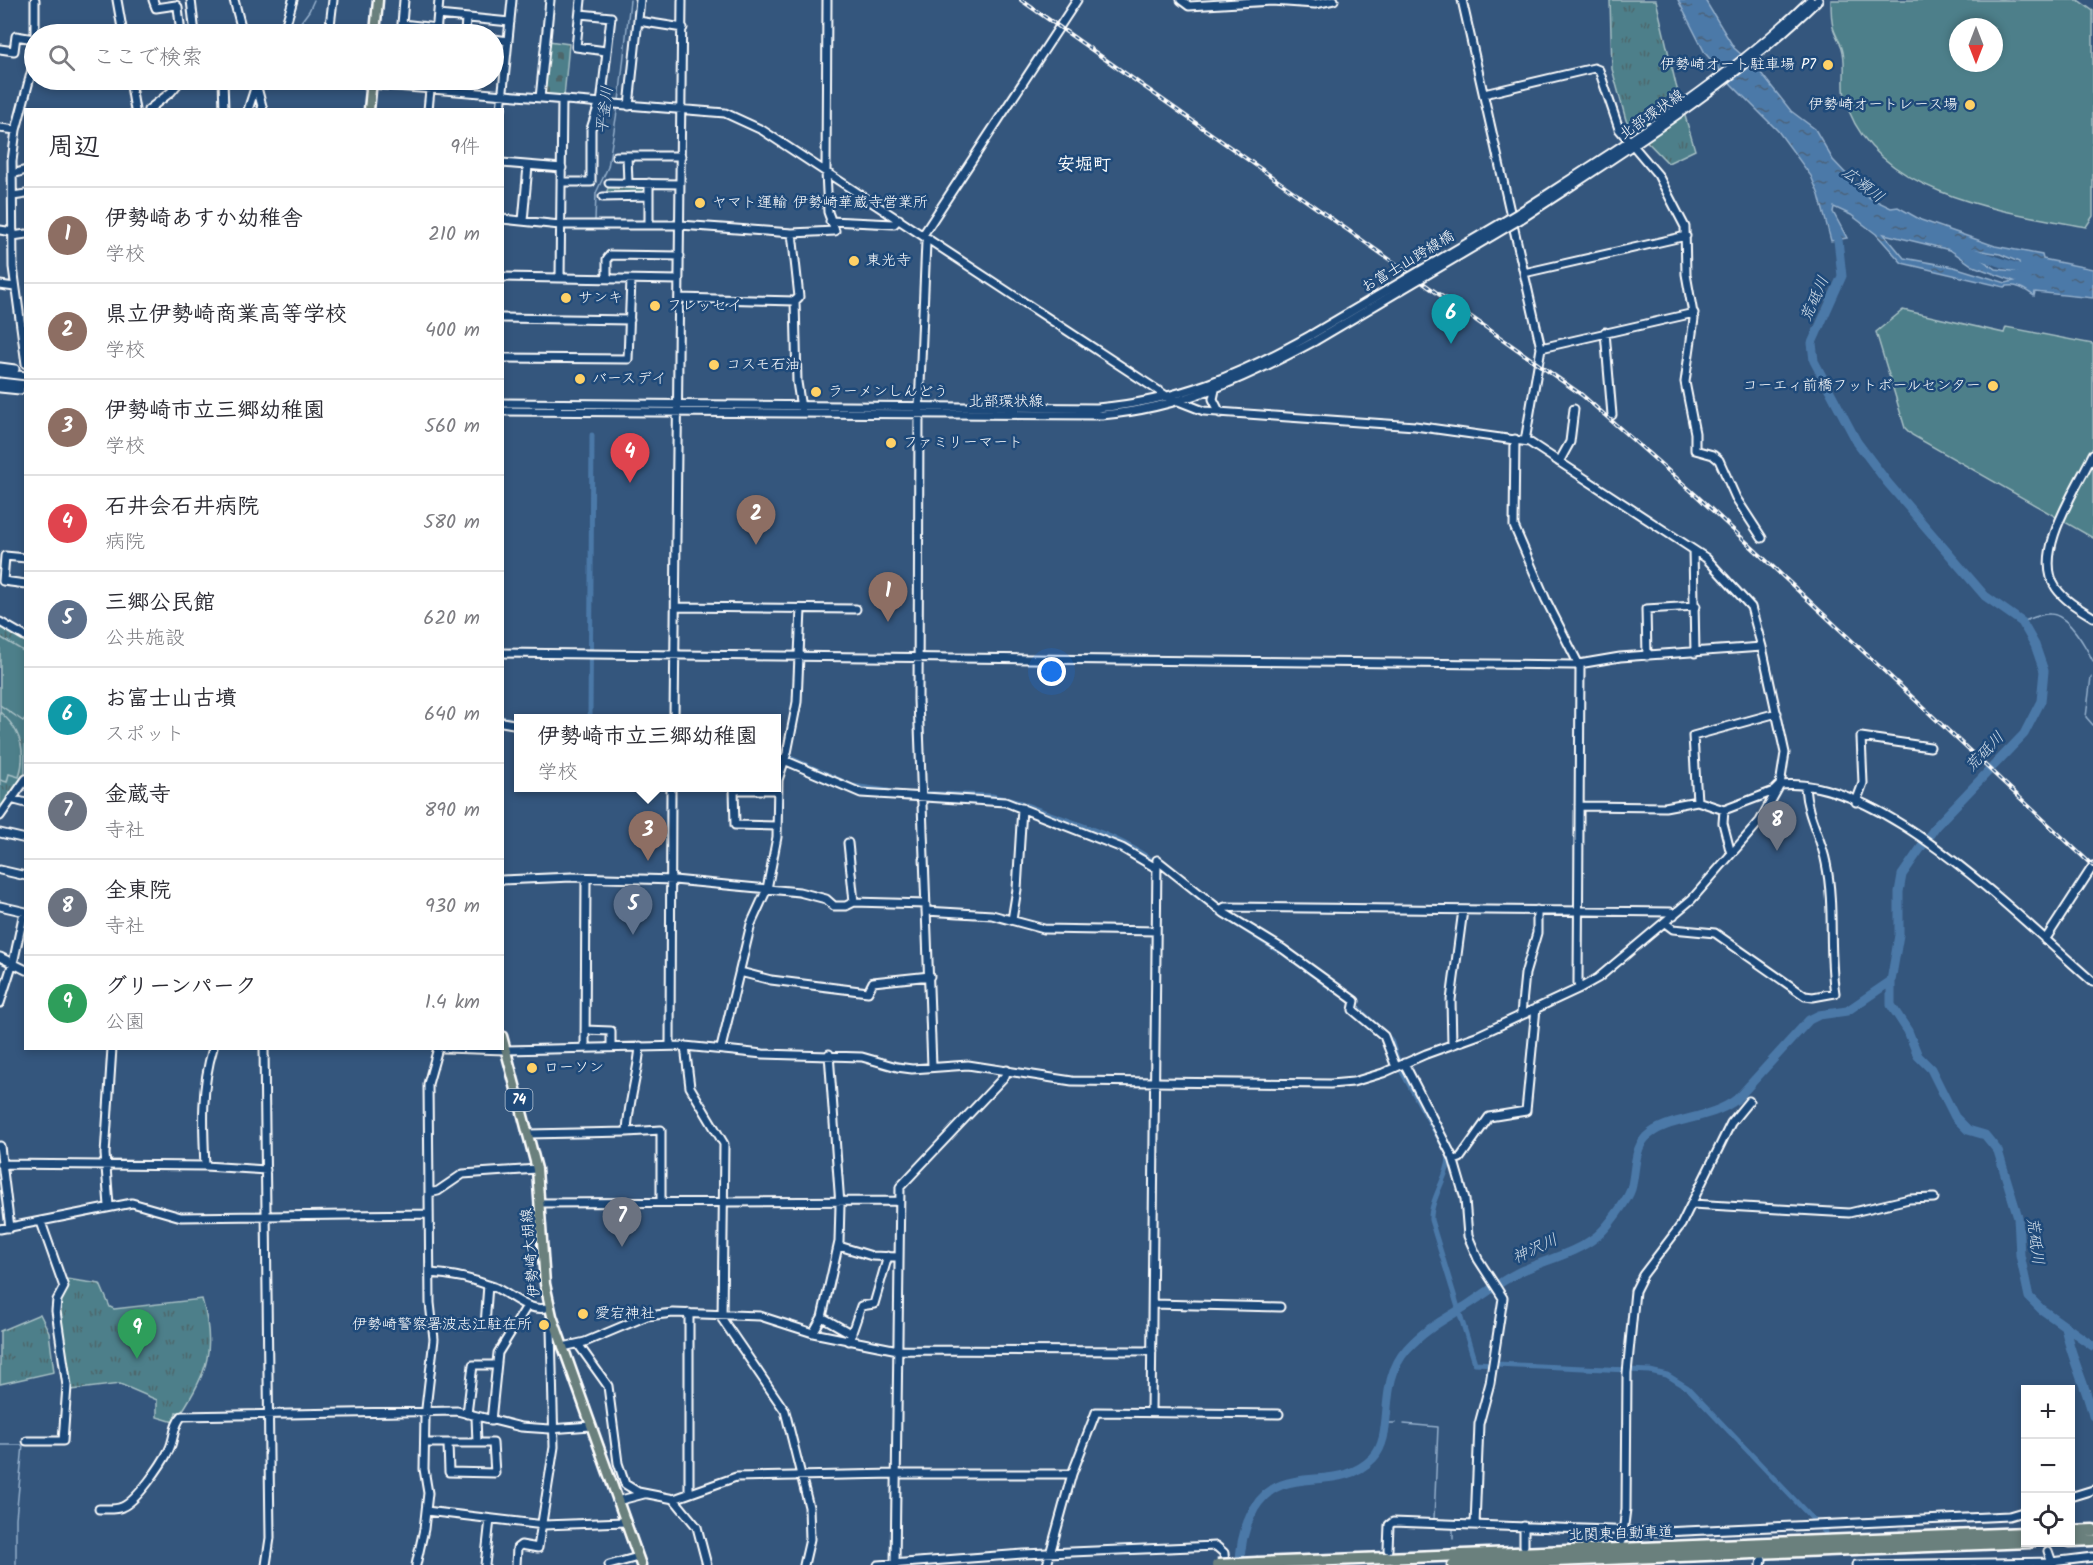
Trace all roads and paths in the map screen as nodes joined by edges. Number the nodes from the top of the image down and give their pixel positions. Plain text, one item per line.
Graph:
1 (35, 0) edge
2 (117, 0) edge
3 (153, 0) edge
4 (191, 0) edge
5 (234, 0) edge
6 (293, 0) edge
7 (333, 0) edge
8 (378, 0) edge
9 (404, 0) edge
10 (440, 0) edge
11 (512, 0) edge
12 (550, 0) edge
13 (581, 0) edge
14 (640, 0) edge
15 (682, 0) edge
16 (827, 0) edge
17 (1077, 0) edge
18 (1334, 0) edge
19 (1462, 0) edge
20 (1810, 0) edge
21 (1818, 0) edge
22 (1184, 1) edge
23 (580, 14) junction
24 (438, 15) junction
25 (466, 18) junction
26 (638, 21) junction
27 (510, 22) junction
28 (35, 24) edge
29 (121, 24) edge
30 (180, 24) edge
31 (194, 24) edge
32 (240, 24) edge
33 (286, 24) dead end
34 (330, 24) edge
35 (376, 24) edge
36 (402, 24) edge
37 (437, 24) edge
38 (466, 24) edge
39 (682, 28) junction
40 (24, 36) edge
41 (504, 40) edge
42 (508, 41) junction
43 (0, 49) edge
44 (606, 51) junction
45 (506, 58) joint
46 (504, 77) edge
47 (27, 90) edge
48 (132, 90) edge
49 (172, 90) edge
50 (223, 90) edge
51 (254, 90) edge
52 (258, 90) edge
53 (371, 90) edge
54 (430, 90) edge
55 (440, 90) edge
56 (503, 90) edge
57 (1484, 94) junction
58 (502, 96) junction
59 (540, 98) junction
60 (562, 100) junction
61 (600, 104) junction
62 (627, 106) junction
63 (135, 108) edge
64 (151, 108) edge
65 (224, 108) edge
66 (249, 108) edge
67 (262, 108) edge
68 (369, 108) edge
69 (428, 108) edge
70 (501, 108) edge
71 (681, 108) junction
72 (0, 128) edge
73 (16, 130) junction
74 (1633, 141) junction
75 (616, 156) dead end
76 (627, 156) junction
77 (681, 156) junction
78 (504, 163) edge
79 (528, 166) junction
80 (562, 168) junction
81 (24, 171) edge
82 (826, 172) junction
83 (13, 174) junction
84 (561, 182) junction
85 (609, 183) dead end
86 (628, 183) junction
87 (649, 183) junction
88 (680, 184) junction
89 (24, 194) edge
90 (13, 196) junction
91 (603, 196) dead end
92 (649, 196) junction
93 (1520, 216) joint
94 (504, 219) edge
95 (898, 219) junction
96 (523, 221) junction
97 (830, 221) junction
98 (560, 225) junction
99 (649, 225) junction
100 (680, 225) junction
101 (0, 230) edge
102 (792, 233) junction
103 (13, 234) junction
104 (24, 234) edge
105 (1686, 236) junction
106 (926, 237) junction
107 (680, 256) junction
108 (1524, 273) junction
109 (504, 277) edge
110 (560, 278) junction
111 (607, 278) junction
112 (631, 280) junction
113 (679, 280) junction
114 (0, 285) edge
115 (15, 287) junction
116 (679, 298) junction
117 (795, 301) junction
118 (1694, 312) junction
119 (504, 318) edge
120 (630, 320) junction
121 (23, 329) edge
122 (1605, 332) junction
123 (1313, 338) junction
124 (1541, 348) junction
125 (504, 358) edge
126 (0, 367) edge
127 (15, 369) dead end
128 (0, 373) edge
129 (24, 376) edge
130 (0, 382) edge
131 (13, 383) junction
132 (0, 388) edge
133 (23, 388) edge
134 (1215, 390) junction
135 (1168, 397) junction
136 (1177, 400) junction
137 (504, 403) edge
138 (678, 407) junction
139 (801, 409) junction
140 (1575, 409) dead end
141 (504, 411) edge
142 (919, 412) junction
143 (1220, 412) junction
144 (1612, 415) dead end
145 (1515, 439) junction
146 (1525, 441) junction
147 (2093, 454) edge
148 (1559, 462) junction
149 (1762, 538) dead end
150 (1693, 550) junction
151 (24, 558) edge
152 (24, 584) edge
153 (1696, 606) junction
154 (676, 607) junction
155 (801, 609) junction
156 (855, 609) dead end
157 (2093, 616) edge
158 (0, 622) edge
159 (24, 636) edge
160 (1762, 647) junction
161 (1695, 653) junction
162 (504, 654) edge
163 (675, 656) junction
164 (1647, 656) junction
165 (801, 657) junction
166 (920, 658) junction
167 (1579, 663) junction
168 (1777, 713) junction
169 (674, 714) edge
170 (1930, 747) dead end
171 (781, 756) edge
172 (781, 759) edge
173 (24, 782) edge
174 (1780, 786) junction
175 (1805, 787) junction
176 (671, 792) edge
177 (734, 792) edge
178 (777, 792) edge
179 (922, 798) junction
180 (11, 799) junction
181 (1697, 801) junction
182 (1856, 801) junction
183 (24, 802) edge
184 (1580, 806) junction
185 (1022, 808) junction
186 (1724, 810) junction
187 (0, 816) edge
188 (777, 826) junction
189 (0, 833) edge
190 (24, 839) edge
191 (848, 843) dead end
192 (1731, 854) junction
193 (1156, 865) junction
194 (2093, 866) edge
195 (0, 870) edge
196 (24, 876) edge
197 (586, 879) junction
198 (504, 880) edge
199 (671, 880) junction
200 (767, 889) junction
201 (854, 902) junction
202 (0, 906) edge
203 (926, 907) junction
204 (1220, 910) junction
205 (1463, 910) junction
206 (1537, 910) junction
207 (1578, 910) junction
208 (24, 912) edge
209 (1674, 915) junction
210 (1012, 920) junction
211 (24, 921) edge
212 (1665, 923) junction
213 (1156, 931) junction
214 (22, 939) edge
215 (2045, 940) junction
216 (0, 957) edge
217 (12, 963) junction
218 (24, 969) edge
219 (740, 972) junction
220 (930, 976) junction
221 (2093, 982) edge
222 (1580, 988) junction
223 (0, 1003) edge
224 (1536, 1008) junction
225 (1521, 1014) junction
226 (585, 1030) junction
227 (504, 1043) edge
228 (1452, 1044) junction
229 (640, 1046) junction
230 (670, 1046) junction
231 (685, 1046) junction
232 (611, 1047) junction
233 (585, 1048) junction
234 (721, 1048) junction
235 (112, 1050) edge
236 (212, 1050) edge
237 (264, 1050) edge
238 (437, 1050) edge
239 (506, 1050) junction
240 (829, 1054) junction
241 (1404, 1064) junction
242 (932, 1066) junction
243 (1396, 1067) junction
244 (1007, 1070) junction
245 (1155, 1083) junction
246 (1749, 1101) dead end
247 (627, 1132) junction
248 (528, 1134) junction
249 (0, 1146) edge
250 (1454, 1160) junction
251 (1, 1164) edge
252 (106, 1165) junction
253 (205, 1166) junction
254 (537, 1169) junction
255 (266, 1170) junction
256 (429, 1192) junction
257 (1934, 1198) dead end
258 (724, 1200) junction
259 (661, 1201) junction
260 (840, 1201) junction
261 (899, 1201) junction
262 (540, 1203) junction
263 (1692, 1204) junction
264 (109, 1206) junction
265 (429, 1214) junction
266 (267, 1216) junction
267 (41, 1222) junction
268 (0, 1228) edge
269 (10, 1228) junction
270 (838, 1246) junction
271 (888, 1256) junction
272 (898, 1257) junction
273 (430, 1273) junction
274 (488, 1285) junction
275 (1153, 1304) junction
276 (527, 1306) junction
277 (550, 1307) junction
278 (1280, 1307) dead end
279 (689, 1313) junction
280 (722, 1314) junction
281 (822, 1317) junction
282 (432, 1323) junction
283 (554, 1324) junction
284 (813, 1334) junction
285 (850, 1337) junction
286 (578, 1344) junction
287 (563, 1347) junction
288 (898, 1350) junction
289 (1152, 1352) junction
290 (496, 1365) junction
291 (1151, 1412) junction
292 (426, 1413) junction
293 (467, 1414) junction
294 (1279, 1414) dead end
295 (270, 1415) junction
296 (476, 1417) junction
297 (491, 1421) junction
298 (591, 1426) junction
299 (554, 1429) junction
300 (27, 1441) dead end
301 (425, 1443) junction
302 (477, 1443) junction
303 (448, 1444) junction
304 (896, 1474) junction
305 (1072, 1474) junction
306 (802, 1475) junction
307 (2093, 1490) edge
308 (689, 1493) junction
309 (646, 1494) junction
310 (2075, 1495) edge
311 (674, 1499) junction
312 (617, 1501) junction
313 (99, 1509) dead end
314 (426, 1511) junction
315 (2021, 1512) edge
316 (490, 1519) junction
317 (1898, 1519) junction
318 (625, 1522) junction
319 (1475, 1525) junction
320 (544, 1526) junction
321 (1524, 1526) junction
322 (1902, 1527) tunnel mouth
323 (1624, 1530) junction
324 (2093, 1530) edge
325 (2075, 1531) edge
326 (2021, 1533) edge
327 (2093, 1540) edge
328 (1622, 1541) dead end
329 (2075, 1541) edge
330 (2021, 1542) edge
331 (1524, 1545) dead end
332 (1388, 1549) dead end
333 (2048, 1551) dead end
334 (1050, 1554) junction
335 (2093, 1557) edge
336 (639, 1561) edge
337 (1917, 1561) edge
338 (2052, 1563) edge
339 (895, 1564) edge
340 (266, 1565) edge
341 (416, 1565) edge
342 (485, 1565) edge
343 (516, 1565) edge
344 (609, 1565) edge
345 (707, 1565) edge
346 (804, 1565) edge
347 (878, 1565) edge
348 (1047, 1565) edge
349 (1217, 1565) edge
350 (1225, 1565) edge
351 (1453, 1565) edge
352 (1856, 1565) edge

1 - 28 street
2 - 29 street
3 - 30 street
4 - 31 street
5 - 32 street
6 - 33 street
7 - 34 street
8 - 35 main road
9 - 36 street
10 - 24 street
11 - 27 street
12 - 59 street
13 - 23 street
14 - 26 street
15 - 39 street
16 - 82 street
17 - 106 street
18 - 22 street
19 - 57 street
20 - 74 street, 北部環状線
21 - 74 street, 北部環状線
23 - 44 street
23 - 44 street
24 - 25 street
24 - 37 street
25 - 27 street
25 - 38 street
26 - 39 street
26 - 62 street
27 - 42 street
39 - 71 street
40 - 43 street
41 - 42 street
42 - 45 street
44 - 61 street
45 - 46 street
47 - 73 street
48 - 63 street
49 - 64 street
50 - 65 street
51 - 66 street
52 - 67 street
53 - 68 main road
54 - 69 street
55 - 58 street
56 - 58 street
57 - 74 street
57 - 108 street
58 - 59 street
58 - 70 street
59 - 60 street
60 - 61 street
60 - 80 street
61 - 62 street
61 - 84 street
62 - 71 street
71 - 77 street
71 - 82 street
72 - 73 street
73 - 83 street
74 - 93 street, 北部環状線
74 - 105 street
75 - 76 street
76 - 77 street
76 - 86 street
77 - 88 street
78 - 79 street
79 - 80 street
79 - 96 street
80 - 84 street
81 - 83 street
82 - 95 street
82 - 97 street
83 - 90 street
84 - 98 street
85 - 86 street
86 - 87 street
87 - 88 street
87 - 92 street
88 - 100 street
89 - 90 street
90 - 103 street
91 - 92 street
92 - 99 street
93 - 123 street, お富士山跨線橋, bridge
94 - 96 street
95 - 97 street
95 - 106 street
96 - 98 street
97 - 102 street
98 - 99 street
98 - 110 street
99 - 100 street
100 - 102 street
100 - 107 street
101 - 103 street
102 - 117 street
103 - 104 street
103 - 115 street
105 - 108 street
105 - 118 street
106 - 135 street
106 - 142 street
107 - 111 street
107 - 113 street
108 - 124 street
109 - 110 street
110 - 111 street
111 - 112 street
112 - 113 street
112 - 120 street
113 - 116 street
114 - 115 street
115 - 121 street
116 - 117 street
116 - 138 street
117 - 139 street
118 - 122 street
118 - 149 street
119 - 120 street
120 - 125 street
122 - 124 street
122 - 144 street
123 - 134 street, 北部環状線
123 - 135 street, 北部環状線
124 - 146 street
126 - 127 street
128 - 129 street
130 - 131 street
131 - 132 street
131 - 133 street
132 - 133 street
134 - 136 street, 北部環状線
134 - 143 street
135 - 136 street
135 - 142 street, 北部環状線
136 - 142 street, 北部環状線
136 - 143 street
137 - 138 street, 北部環状線
138 - 139 street, 北部環状線
138 - 141 street, 北部環状線
138 - 154 street
139 - 142 street, 北部環状線
140 - 148 street
142 - 166 street
143 - 145 street
145 - 146 street
145 - 167 street
146 - 148 street
147 - 157 street
148 - 150 street
150 - 153 street
150 - 160 street
151 - 152 street
153 - 161 street
153 - 164 street
154 - 155 street
154 - 163 street
155 - 156 street
155 - 165 street
158 - 159 street
160 - 161 street
160 - 168 street
161 - 164 street
162 - 163 street
163 - 165 street
163 - 169 street
164 - 167 street
165 - 166 street
165 - 171 street
166 - 167 street
166 - 179 street
167 - 184 street
168 - 174 street
168 - 181 street
170 - 182 street
172 - 179 street
173 - 180 street
174 - 175 street
174 - 186 street
174 - 192 street
175 - 182 street
175 - 212 street
176 - 199 street
177 - 188 street
178 - 188 street
179 - 185 street
179 - 203 street
180 - 183 street
180 - 187 street
181 - 184 street
181 - 186 street
182 - 215 street
184 - 207 street
185 - 193 street
185 - 210 street
186 - 192 street
188 - 200 street
189 - 190 street
191 - 201 street
192 - 209 street
193 - 204 street
193 - 213 street
194 - 215 street
195 - 196 street
197 - 198 street
197 - 199 street
197 - 226 street
199 - 200 street
199 - 230 street
200 - 201 street
200 - 219 street
201 - 203 street
202 - 208 street
203 - 210 street
203 - 220 street
204 - 205 street
204 - 243 street
205 - 206 street
205 - 228 street
206 - 207 street
206 - 225 street
207 - 209 street
207 - 222 street
209 - 212 street
210 - 213 street
211 - 214 street
212 - 222 street
213 - 245 street
214 - 217 street
215 - 221 street
216 - 217 street
217 - 218 street
217 - 223 street
219 - 220 street
219 - 234 street
220 - 242 street
222 - 224 street
224 - 225 street
224 - 250 street
225 - 228 street
226 - 232 street
226 - 233 street
227 - 239 main road, 伊勢崎大胡線 / 74
228 - 241 street
229 - 230 street
229 - 232 street
229 - 247 street
230 - 231 street
231 - 234 street
231 - 258 street
232 - 233 street
233 - 239 street
234 - 240 street
235 - 252 street
236 - 253 street
237 - 255 street
238 - 256 street
239 - 248 main road, 伊勢崎大胡線 / 74
240 - 242 street
240 - 260 street
241 - 243 street
241 - 250 street
242 - 244 street
243 - 245 street
244 - 245 street
244 - 261 street
245 - 275 street
246 - 263 street
247 - 248 street
247 - 259 street
248 - 254 main road, 伊勢崎大胡線 / 74
249 - 251 street
250 - 319 street
251 - 252 street
251 - 269 street
252 - 253 street
252 - 264 street
253 - 255 street
254 - 256 street
254 - 262 main road, 伊勢崎大胡線 / 74
255 - 266 street
256 - 265 street
257 - 263 street
258 - 259 street
258 - 260 street
258 - 280 street
259 - 262 street
260 - 261 street
260 - 270 street
261 - 272 street
262 - 277 main road, 伊勢崎大胡線 / 74
263 - 323 street
264 - 266 street
264 - 267 street
265 - 266 street
265 - 273 street
266 - 295 street
267 - 269 street
267 - 300 street
268 - 269 street
270 - 271 street
270 - 281 street
271 - 272 street
271 - 285 street
272 - 288 street
273 - 274 street
273 - 282 street
274 - 276 street
274 - 282 street
275 - 278 street
275 - 289 street
276 - 277 street
276 - 290 street
277 - 283 main road, 伊勢崎大胡線 / 74
279 - 280 street
279 - 286 street
279 - 308 street
280 - 284 street
280 - 306 street
281 - 284 street
281 - 285 street
282 - 292 street
283 - 287 main road, 伊勢崎大胡線 / 74
283 - 299 street
284 - 285 street
285 - 288 street
286 - 287 street
286 - 309 street
287 - 298 main road, 伊勢崎大胡線 / 74
288 - 289 street
288 - 304 street
289 - 291 street
290 - 293 street
290 - 297 street
291 - 294 street
291 - 305 street
292 - 293 street
292 - 295 street
292 - 301 street
293 - 296 street
295 - 313 street
295 - 340 street
296 - 297 street
296 - 302 street
297 - 299 street
298 - 299 street
298 - 312 main road, 伊勢崎大胡線 / 74
299 - 320 street
301 - 303 street
301 - 314 street
302 - 303 street
302 - 303 street
304 - 305 street
304 - 306 street
304 - 339 street
305 - 334 street
306 - 308 street
306 - 346 street
307 - 310 street
308 - 311 street
309 - 311 street
309 - 312 street
311 - 345 street
312 - 318 main road, 伊勢崎大胡線 / 74
314 - 316 street
314 - 341 street
315 - 317 street
316 - 320 street
316 - 342 street
317 - 322 street
317 - 323 street
318 - 320 street
318 - 336 main road, 伊勢崎大胡線 / 74
319 - 321 street
319 - 332 street
320 - 343 street
321 - 323 street
321 - 331 street
323 - 328 street
324 - 325 highway
326 - 349 highway, 北関東自動車道, bridge
327 - 329 highway
330 - 351 highway, 北関東自動車道
333 - 338 street
334 - 339 street
334 - 348 street
334 - 350 street
335 - 338 street
336 - 344 street
337 - 338 street
337 - 352 street
339 - 347 street

